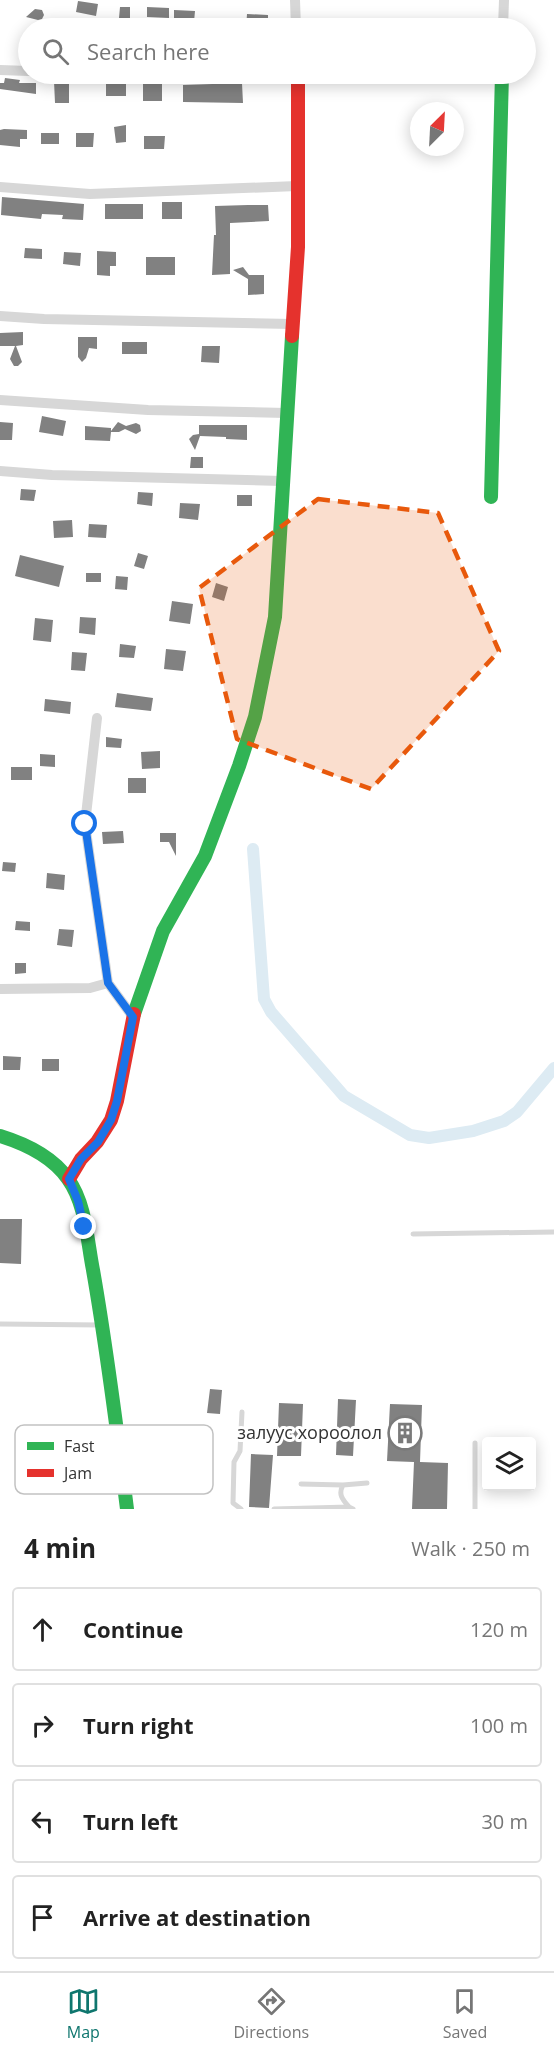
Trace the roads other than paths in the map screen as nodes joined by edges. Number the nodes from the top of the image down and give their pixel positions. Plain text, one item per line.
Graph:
1 (295, 0) edge
2 (504, 0) edge
3 (296, 18) edge
4 (503, 18) edge
5 (0, 70) edge
6 (18, 71) edge
7 (298, 84) edge
8 (502, 84) edge
9 (297, 186) junction
10 (0, 187) edge
11 (0, 316) edge
12 (292, 324) junction
13 (0, 400) edge
14 (286, 413) junction
15 (0, 471) edge
16 (282, 481) junction
17 (492, 497) dead end
18 (97, 718) dead end
19 (108, 983) junction
20 (0, 989) edge
21 (133, 1017) junction
22 (0, 1136) edge
23 (69, 1179) junction
24 (554, 1233) edge
25 (413, 1234) dead end
26 (0, 1324) edge
27 (103, 1325) junction
28 (242, 1412) dead end
29 (116, 1425) edge
30 (475, 1443) dead end
31 (367, 1483) dead end
32 (301, 1484) dead end
33 (343, 1485) junction
34 (125, 1494) edge
35 (351, 1508) edge
36 (127, 1509) edge
37 (241, 1509) edge
38 (274, 1509) edge
39 (475, 1509) edge

1 - 3 street
2 - 4 street
5 - 6 street
7 - 9 street
8 - 17 street
9 - 10 street
9 - 12 street
11 - 12 street
12 - 14 street
13 - 14 street
14 - 16 street
15 - 16 street
16 - 21 street
18 - 19 street
19 - 20 street
19 - 21 street
21 - 23 street
22 - 23 street
23 - 27 street
24 - 25 lane
26 - 27 lane
27 - 29 street
28 - 37 lane
30 - 39 lane
31 - 33 lane
32 - 33 lane
33 - 35 lane
34 - 36 street
35 - 38 lane

